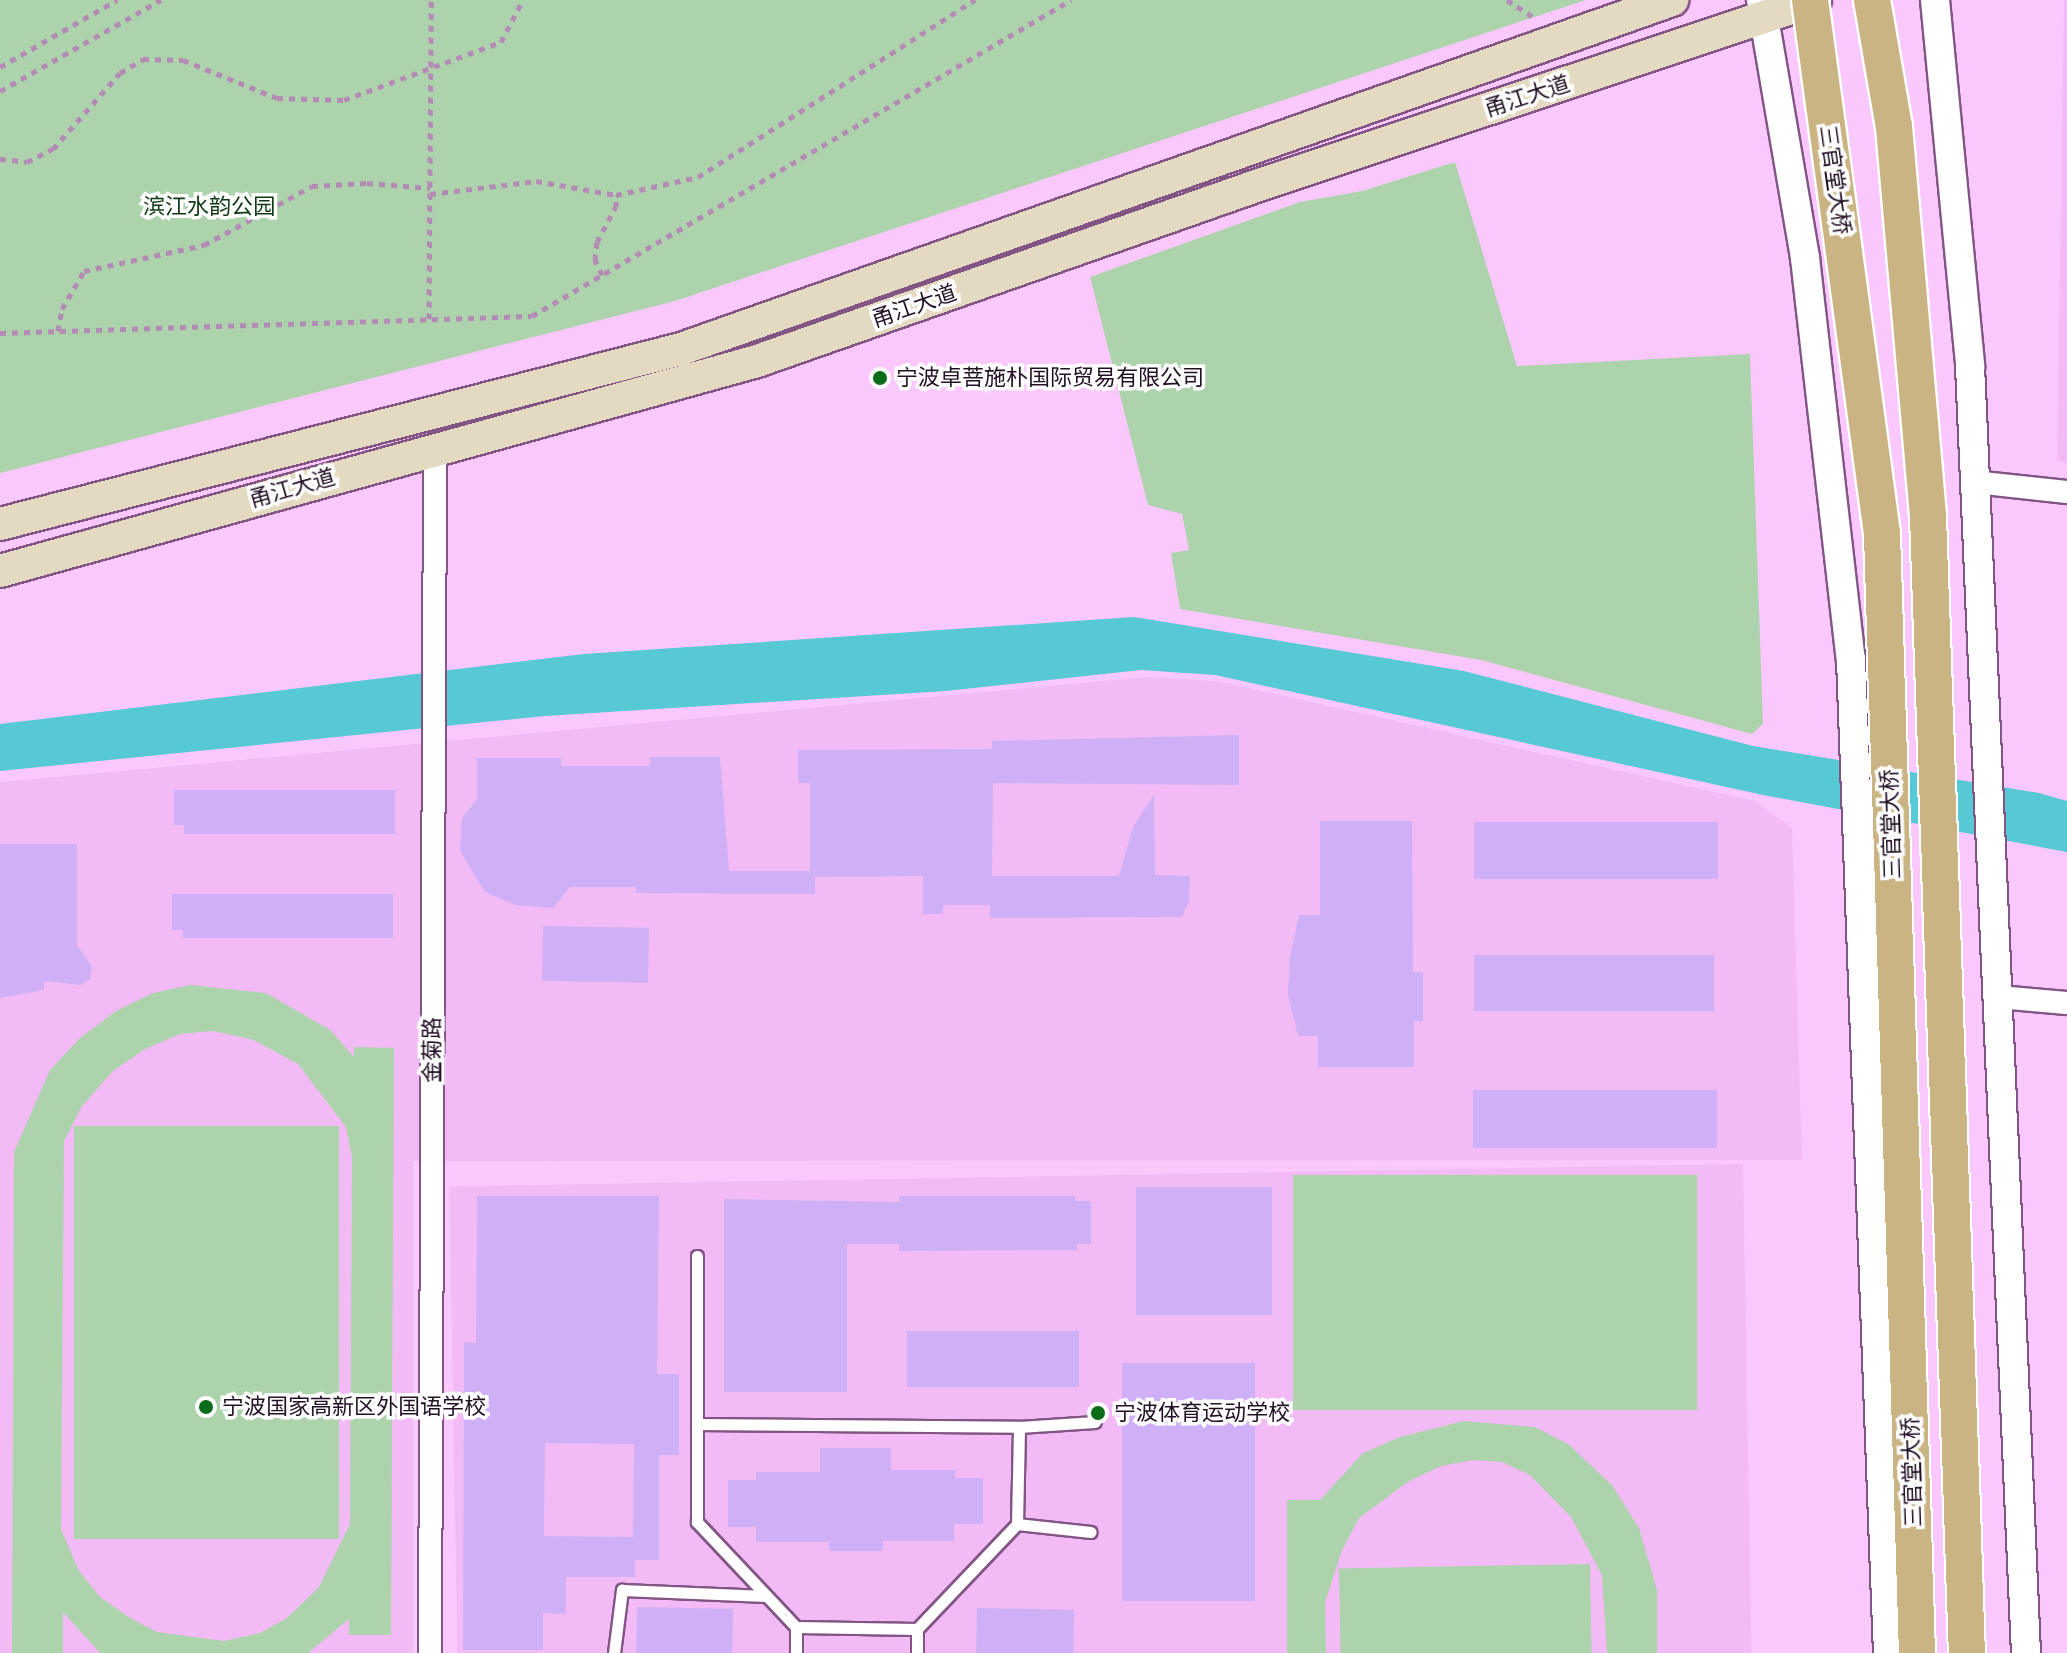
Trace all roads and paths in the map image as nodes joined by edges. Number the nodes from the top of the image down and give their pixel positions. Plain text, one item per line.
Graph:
1 (117, 0) edge
2 (161, 0) edge
3 (431, 0) edge
4 (523, 0) edge
5 (975, 0) edge
6 (1071, 0) edge
7 (1672, 0) edge
8 (1813, 0) edge
9 (1872, 0) edge
10 (1935, 0) edge
11 (1764, 8) edge
12 (0, 67) edge
13 (431, 68) junction
14 (0, 91) edge
15 (0, 159) edge
16 (430, 191) junction
17 (616, 195) junction
18 (602, 275) junction
19 (429, 319) junction
20 (58, 331) junction
21 (0, 333) edge
22 (435, 448) junction
23 (1975, 482) junction
24 (2067, 492) edge
25 (0, 524) edge
26 (0, 571) edge
27 (1998, 997) junction
28 (2067, 1003) edge
29 (697, 1256) dead end
30 (1095, 1422) dead end
31 (697, 1424) junction
32 (1019, 1427) junction
33 (1017, 1524) junction
34 (1091, 1532) dead end
35 (766, 1596) junction
36 (796, 1627) junction
37 (917, 1629) junction
38 (430, 1653) edge
39 (614, 1653) edge
40 (796, 1653) edge
41 (917, 1653) edge
42 (1888, 1653) edge
43 (1917, 1653) edge
44 (1967, 1653) edge
45 (2026, 1653) edge

1 - 12 path
2 - 14 path
3 - 13 path
4 - 13 path
5 - 17 path
6 - 18 path
7 - 25 main road, 甬江大道
8 - 11 main road, 甬江大道
8 - 43 main road, 三官堂大桥, bridge
9 - 44 main road, bridge
10 - 23 street
11 - 22 main road, 甬江大道
11 - 42 street
13 - 15 path
13 - 16 path
16 - 17 path
16 - 19 path
16 - 20 path
17 - 18 path
18 - 19 path
19 - 20 path
20 - 21 path
22 - 26 main road, 甬江大道
22 - 38 street, 金菊路
23 - 24 street
23 - 27 street
27 - 28 street
27 - 45 street
29 - 31 lane
30 - 32 lane
31 - 32 lane
31 - 35 lane
32 - 33 lane
33 - 34 lane
33 - 37 lane
35 - 36 lane
35 - 39 lane
36 - 37 lane
36 - 40 lane
37 - 41 lane

